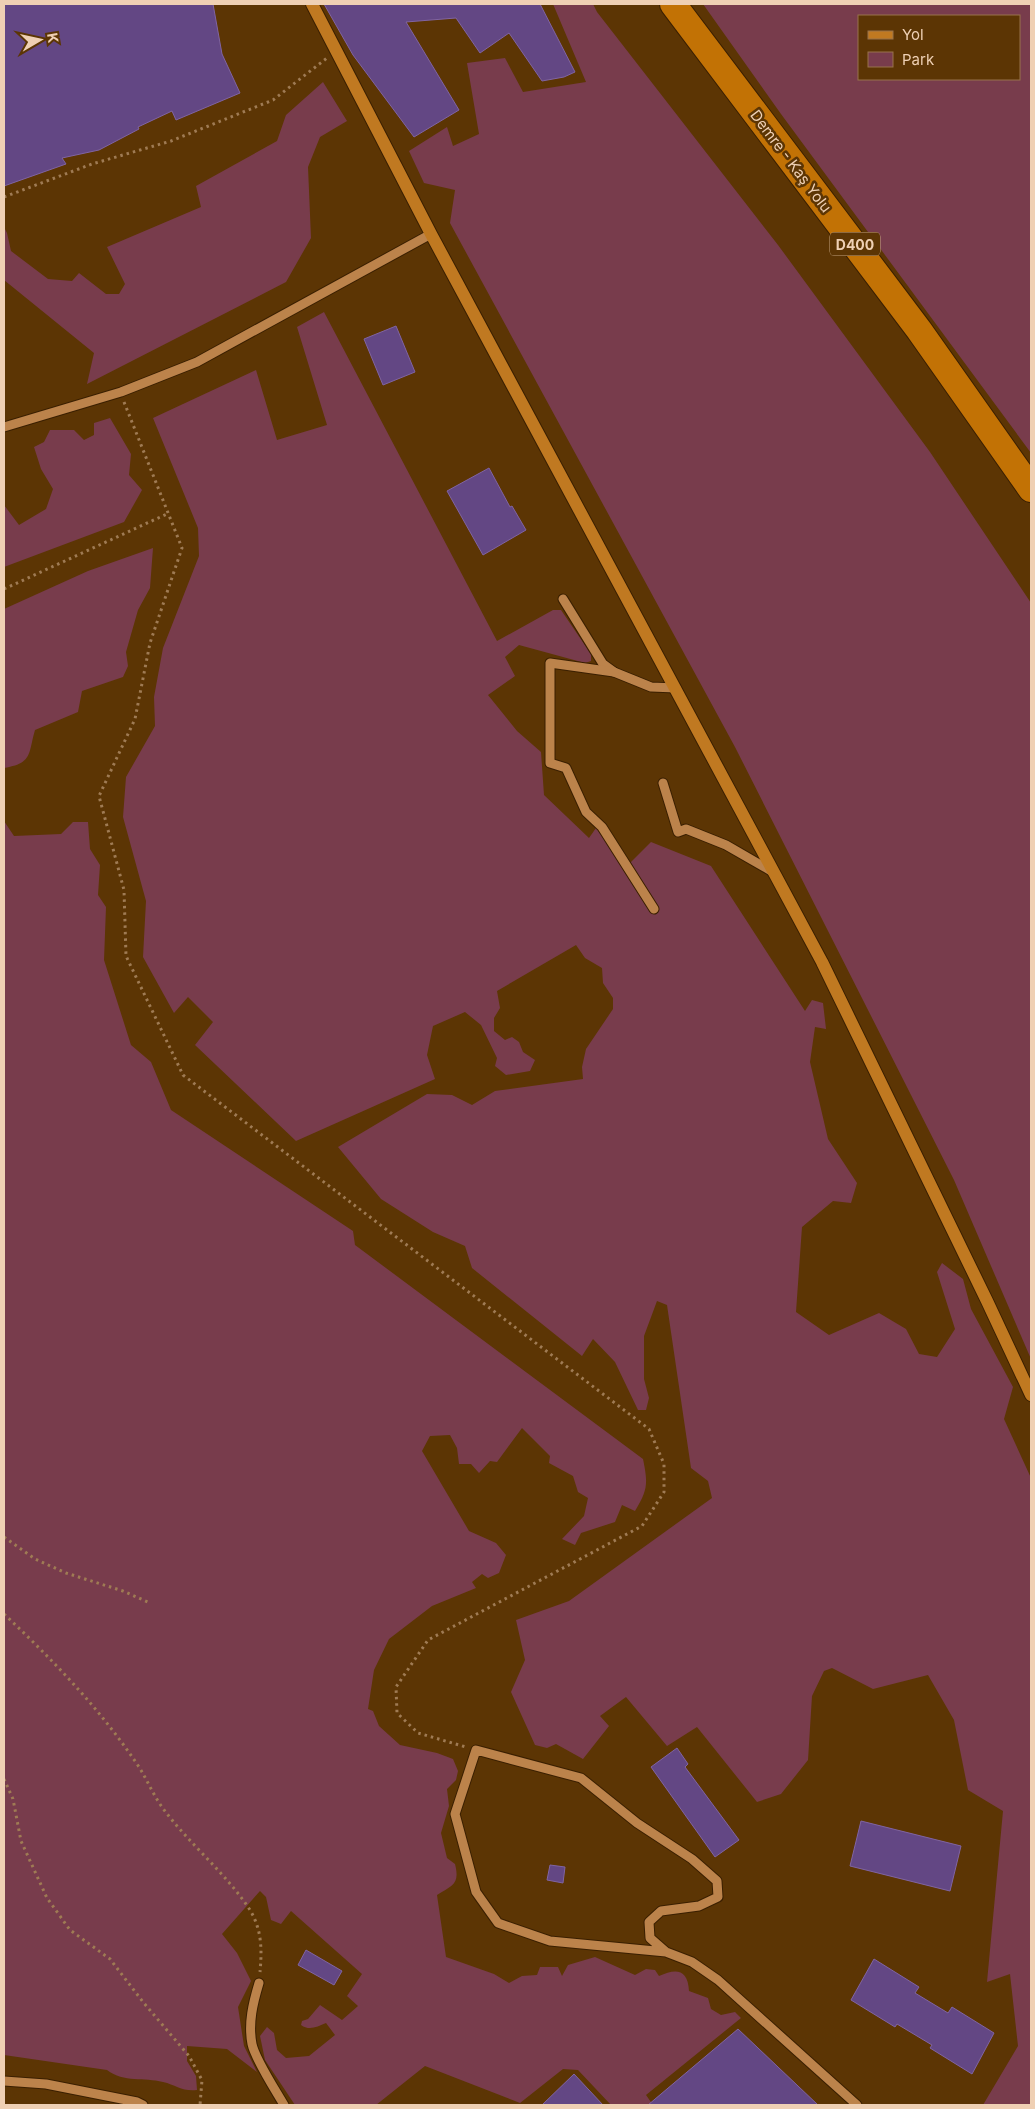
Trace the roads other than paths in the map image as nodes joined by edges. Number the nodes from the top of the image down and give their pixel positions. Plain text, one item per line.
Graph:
1 (312, 4) edge
2 (673, 4) edge
3 (431, 234) junction
4 (4, 427) edge
5 (1031, 489) edge
6 (564, 599) dead end
7 (614, 672) junction
8 (676, 688) junction
9 (663, 783) dead end
10 (775, 873) junction
11 (654, 909) dead end
12 (1031, 1396) edge
13 (666, 1952) junction
14 (259, 1983) road end
15 (4, 2081) edge
16 (143, 2105) edge
17 (284, 2105) edge
18 (857, 2105) edge

1 - 3 main road
2 - 5 highway, Demre - Kaş Yolu / D400
3 - 4 street
3 - 8 main road
6 - 7 street
7 - 8 street
7 - 11 street
8 - 10 main road
9 - 10 street
10 - 12 main road
13 - 13 street
13 - 18 street
14 - 17 street
15 - 16 street

